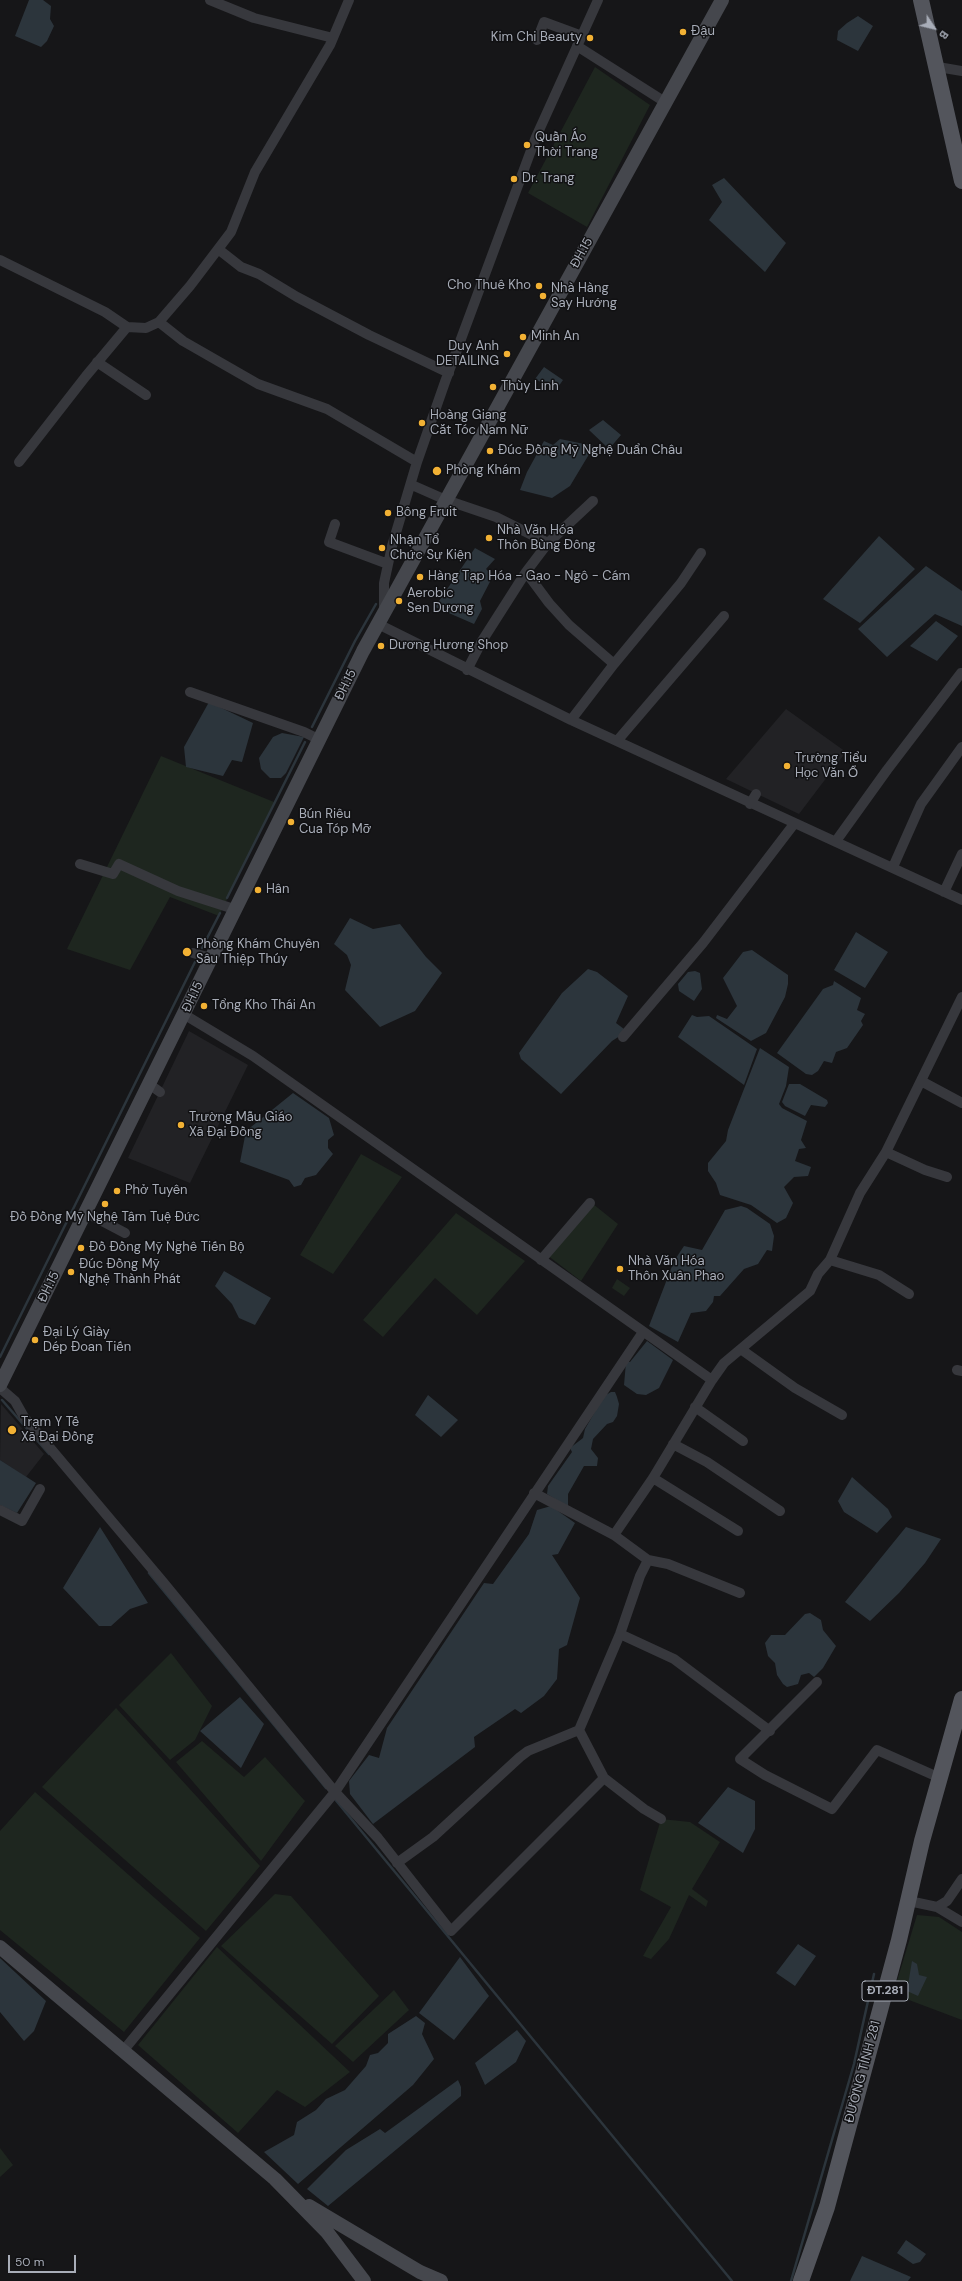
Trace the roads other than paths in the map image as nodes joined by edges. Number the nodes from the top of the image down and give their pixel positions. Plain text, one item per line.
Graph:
1 (210, 0) edge
2 (349, 0) edge
3 (598, 0) edge
4 (722, 0) edge
5 (921, 0) edge
6 (582, 36) junction
7 (333, 38) junction
8 (536, 40) dead end
9 (577, 46) junction
10 (938, 67) junction
11 (962, 71) edge
12 (665, 102) junction
13 (962, 181) edge
14 (218, 249) junction
15 (0, 260) edge
16 (159, 322) junction
17 (127, 328) junction
18 (97, 362) junction
19 (448, 373) junction
20 (146, 395) dead end
21 (19, 462) dead end
22 (417, 462) junction
23 (412, 485) junction
24 (446, 500) junction
25 (593, 500) dead end
26 (335, 524) dead end
27 (548, 543) junction
28 (701, 553) dead end
29 (388, 564) junction
30 (526, 572) junction
31 (724, 616) dead end
32 (381, 618) junction
33 (614, 664) junction
34 (467, 670) junction
35 (961, 673) edge
36 (190, 692) dead end
37 (571, 720) junction
38 (320, 740) junction
39 (616, 741) junction
40 (962, 747) edge
41 (756, 794) dead end
42 (750, 804) junction
43 (794, 824) junction
44 (836, 841) junction
45 (962, 854) edge
46 (80, 864) dead end
47 (893, 867) junction
48 (944, 892) junction
49 (962, 900) edge
50 (234, 909) junction
51 (193, 953) dead end
52 (211, 958) junction
53 (962, 996) edge
54 (185, 1015) junction
55 (623, 1036) dead end
56 (921, 1081) junction
57 (962, 1103) edge
58 (886, 1152) junction
59 (947, 1177) dead end
60 (590, 1203) dead end
61 (85, 1212) junction
62 (125, 1232) dead end
63 (541, 1260) junction
64 (830, 1260) junction
65 (909, 1294) dead end
66 (643, 1332) junction
67 (742, 1350) junction
68 (712, 1380) junction
69 (1, 1382) edge
70 (695, 1407) junction
71 (842, 1415) dead end
72 (743, 1441) dead end
73 (673, 1444) junction
74 (653, 1478) junction
75 (40, 1489) dead end
76 (534, 1493) junction
77 (0, 1510) edge
78 (780, 1511) dead end
79 (738, 1531) dead end
80 (614, 1535) junction
81 (648, 1560) junction
82 (740, 1593) dead end
83 (620, 1634) junction
84 (817, 1682) dead end
85 (962, 1699) edge
86 (579, 1730) junction
87 (770, 1731) junction
88 (604, 1778) junction
89 (940, 1778) junction
90 (335, 1792) junction
91 (661, 1819) dead end
92 (397, 1863) junction
93 (962, 1879) edge
94 (909, 1901) junction
95 (937, 1907) junction
96 (962, 1922) edge
97 (0, 1947) edge
98 (123, 2051) junction
99 (293, 2197) junction
100 (364, 2281) edge
101 (441, 2281) edge
102 (801, 2281) edge

1 - 7 street
2 - 7 street
3 - 6 street
4 - 12 main road, ĐH.15 / ĐH.15
5 - 10 main road
6 - 8 street
6 - 9 street
7 - 14 street
9 - 12 street
9 - 19 street
10 - 11 street
10 - 13 main road
12 - 24 main road, ĐH.15 / ĐH.15
14 - 16 street
14 - 19 street
15 - 17 street
16 - 17 street
16 - 22 street
17 - 18 street
18 - 20 street
18 - 21 street
19 - 22 street
22 - 23 street
23 - 24 street
23 - 29 street
24 - 27 street
24 - 32 main road, ĐH.15 / ĐH.15
25 - 27 street
26 - 29 street
27 - 30 street
28 - 33 street
29 - 32 street
30 - 33 street
30 - 34 street
31 - 39 street
32 - 34 street
32 - 38 main road, ĐH.15 / ĐH.15
33 - 37 street
34 - 37 street
35 - 44 street
36 - 38 street
37 - 39 street
38 - 50 main road, ĐH.15 / ĐH.15
39 - 42 street
40 - 47 street
41 - 42 street
42 - 43 street
43 - 44 street
43 - 55 street
44 - 47 street
45 - 48 street
46 - 50 street
47 - 48 street
48 - 49 street
50 - 52 main road, ĐH.15 / ĐH.15
51 - 52 street
52 - 54 main road, ĐH.15 / ĐH.15
53 - 56 street
54 - 61 main road, ĐH.15 / ĐH.15
54 - 63 street
56 - 57 street
56 - 58 street
58 - 59 street
58 - 64 street
60 - 63 street
61 - 62 street
61 - 69 main road, ĐH.15 / ĐH.15
63 - 66 street
64 - 65 street
64 - 67 street
66 - 68 street
66 - 76 street
67 - 68 street
67 - 71 street
68 - 70 street
69 - 90 street
70 - 72 street
70 - 73 street
73 - 74 street
73 - 78 street
74 - 79 street
74 - 80 street
75 - 77 street
76 - 80 street
76 - 90 street
80 - 81 street
81 - 82 street
81 - 83 street
83 - 86 street
83 - 87 street
84 - 87 street
85 - 89 main road, ĐƯỜNG TỈNH 281 / ĐT.281
86 - 88 street
86 - 92 street
87 - 89 street
88 - 91 street
88 - 92 street
89 - 94 main road, ĐƯỜNG TỈNH 281 / ĐT.281
90 - 92 street
90 - 98 street
93 - 95 street
94 - 95 street
94 - 102 main road, ĐƯỜNG TỈNH 281 / ĐT.281
95 - 96 street
97 - 98 main road
98 - 99 main road
99 - 100 main road
99 - 101 main road

